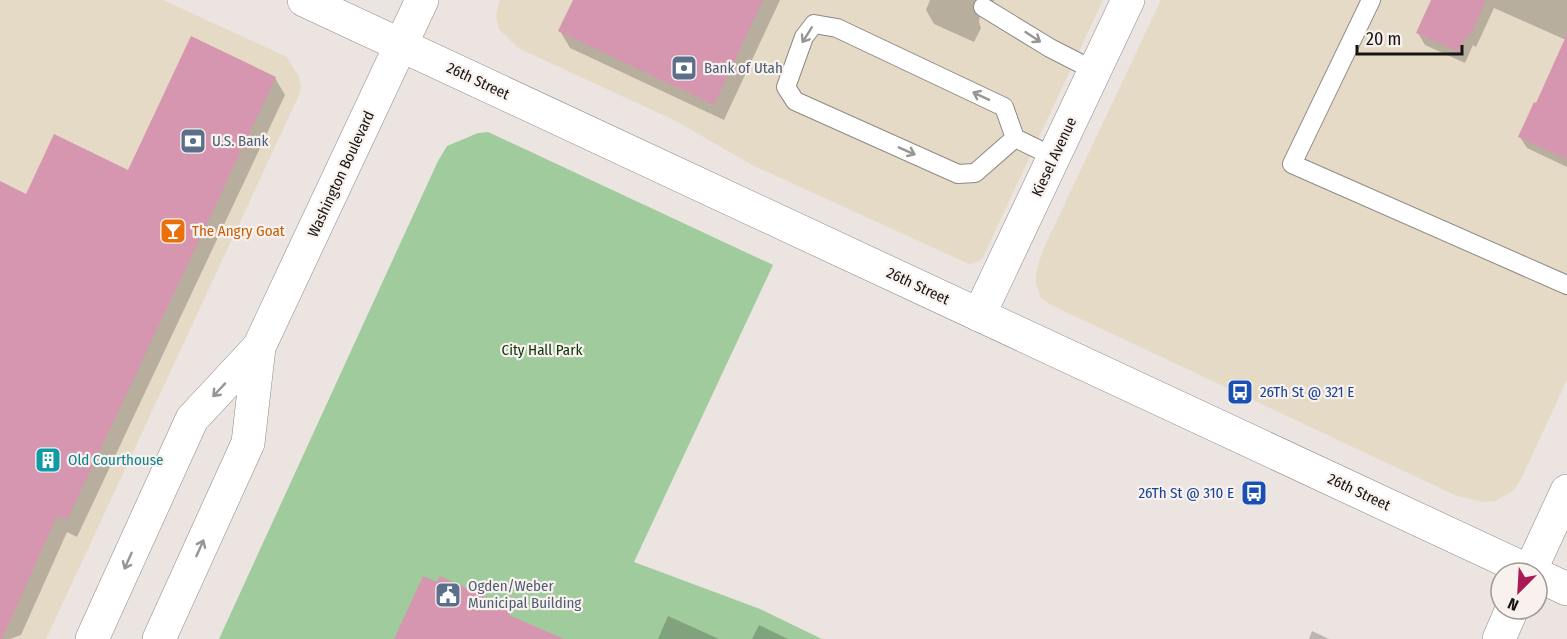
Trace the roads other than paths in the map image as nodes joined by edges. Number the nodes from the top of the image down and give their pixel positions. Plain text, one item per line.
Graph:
1 (304, 0) edge
2 (422, 0) edge
3 (1128, 0) edge
4 (1371, 0) edge
5 (983, 7) dead end
6 (401, 45) junction
7 (1095, 71) junction
8 (1015, 138) junction
9 (1054, 157) junction
10 (1567, 285) edge
11 (980, 315) junction
12 (259, 347) junction
13 (1567, 491) edge
14 (1506, 561) edge
15 (1537, 561) edge
16 (1549, 581) edge
17 (1567, 589) edge
18 (1507, 621) edge
19 (92, 639) edge
20 (159, 639) edge
21 (1499, 639) edge

1 - 6 street, 26th Street
2 - 6 street, Washington Boulevard
3 - 7 street, Kiesel Avenue
4 - 10 lane
5 -> 7 lane
6 - 11 street, 26th Street
6 - 12 street, Washington Boulevard
7 - 9 street, Kiesel Avenue
8 -> 8 lane
8 - 9 lane
9 - 11 street, Kiesel Avenue
11 - 14 street, 26th Street
12 -> 19 street, Washington Boulevard
20 -> 12 street, Washington Boulevard
13 - 15 street
16 - 17 street, 26th Street
18 - 21 street

